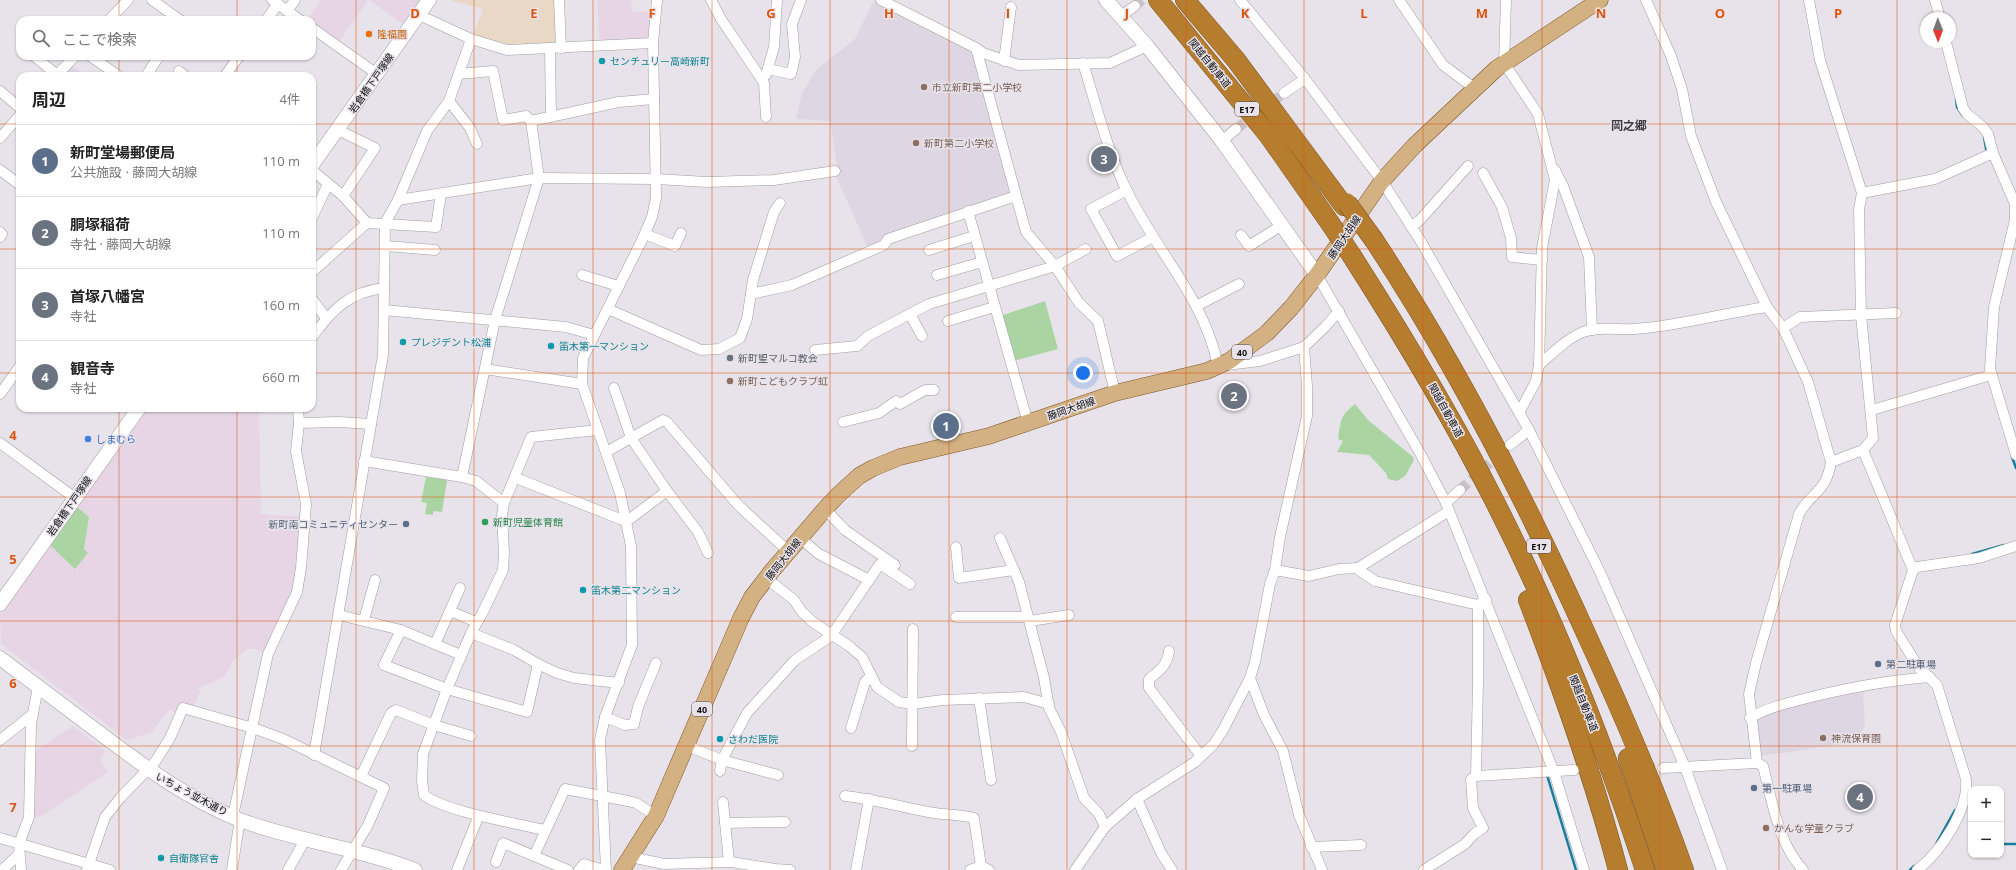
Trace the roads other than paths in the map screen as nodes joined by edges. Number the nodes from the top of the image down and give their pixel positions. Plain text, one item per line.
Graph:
1 (128, 0) edge
2 (152, 0) edge
3 (295, 0) edge
4 (429, 0) edge
5 (560, 0) edge
6 (657, 0) edge
7 (711, 0) edge
8 (777, 0) edge
9 (802, 0) edge
10 (881, 0) edge
11 (1106, 0) edge
12 (1158, 0) edge
13 (1185, 0) edge
14 (1240, 0) edge
15 (1398, 0) edge
16 (1506, 0) edge
17 (1600, 0) edge
18 (1646, 0) edge
19 (1808, 0) edge
20 (1935, 0) edge
21 (275, 2) edge
22 (1135, 6) tunnel mouth
23 (1011, 7) dead end
24 (287, 11) junction
25 (1938, 12) edge
26 (418, 15) junction
27 (113, 16) edge
28 (174, 16) edge
29 (268, 16) edge
30 (294, 16) edge
31 (1121, 16) junction
32 (316, 31) edge
33 (471, 39) junction
34 (653, 43) junction
35 (1148, 46) junction
36 (550, 48) junction
37 (561, 48) junction
38 (976, 48) junction
39 (1948, 48) edge
40 (39, 60) edge
41 (71, 60) edge
42 (96, 60) edge
43 (156, 60) edge
44 (233, 60) edge
45 (1004, 60) junction
46 (1504, 62) junction
47 (1083, 63) junction
48 (768, 69) junction
49 (52, 72) edge
50 (61, 72) edge
51 (113, 72) edge
52 (149, 72) edge
53 (227, 72) edge
54 (377, 74) junction
55 (459, 74) junction
56 (1305, 79) junction
57 (764, 83) junction
58 (1474, 88) junction
59 (0, 91) edge
60 (1284, 93) tunnel mouth
61 (654, 99) junction
62 (449, 101) junction
63 (16, 105) edge
64 (552, 117) junction
65 (766, 117) dead end
66 (16, 120) edge
67 (531, 121) junction
68 (1236, 129) tunnel mouth
69 (338, 130) junction
70 (0, 138) edge
71 (1222, 141) junction
72 (477, 144) dead end
73 (1992, 153) junction
74 (316, 160) edge
75 (1552, 164) junction
76 (1468, 166) dead end
77 (0, 170) edge
78 (835, 171) dead end
79 (1483, 173) dead end
80 (316, 174) edge
81 (539, 178) junction
82 (656, 179) junction
83 (1382, 181) junction
84 (16, 182) edge
85 (328, 184) junction
86 (1126, 190) junction
87 (1862, 193) junction
88 (441, 194) junction
89 (343, 196) junction
90 (1016, 196) junction
91 (398, 200) junction
92 (780, 203) dead end
93 (316, 210) edge
94 (968, 211) junction
95 (367, 223) junction
96 (385, 223) junction
97 (1282, 225) junction
98 (1411, 227) junction
99 (0, 232) edge
100 (682, 233) dead end
101 (645, 234) junction
102 (1241, 235) dead end
103 (974, 236) junction
104 (0, 237) edge
105 (1153, 237) junction
106 (1371, 241) junction
107 (386, 246) junction
108 (1086, 249) dead end
109 (435, 250) dead end
110 (929, 250) dead end
111 (1542, 260) junction
112 (982, 262) junction
113 (1055, 266) junction
114 (316, 268) edge
115 (582, 275) dead end
116 (937, 275) dead end
117 (1317, 276) junction
118 (1239, 284) dead end
119 (618, 286) junction
120 (989, 286) junction
121 (384, 288) junction
122 (751, 294) junction
123 (316, 304) edge
124 (994, 306) junction
125 (1196, 306) junction
126 (1767, 307) junction
127 (608, 309) junction
128 (384, 310) junction
129 (1339, 311) junction
130 (1896, 313) dead end
131 (910, 314) junction
132 (1861, 315) junction
133 (326, 318) junction
134 (495, 320) junction
135 (948, 322) dead end
136 (1783, 328) junction
137 (1592, 330) junction
138 (316, 332) edge
139 (594, 335) junction
140 (922, 336) dead end
141 (1304, 347) junction
142 (815, 350) dead end
143 (1539, 365) junction
144 (1218, 366) junction
145 (1422, 368) junction
146 (485, 369) junction
147 (16, 372) edge
148 (1991, 375) junction
149 (582, 384) junction
150 (614, 388) dead end
151 (934, 390) dead end
152 (1115, 393) junction
153 (0, 394) edge
154 (1872, 410) junction
155 (136, 412) edge
156 (298, 412) edge
157 (1519, 413) junction
158 (843, 422) dead end
159 (299, 423) junction
160 (1028, 423) junction
161 (371, 424) junction
162 (598, 430) junction
163 (1529, 430) junction
164 (631, 438) junction
165 (0, 443) edge
166 (1510, 445) tunnel mouth
167 (1863, 450) junction
168 (606, 452) junction
169 (2016, 455) edge
170 (364, 461) junction
171 (1831, 462) junction
172 (462, 477) junction
173 (516, 478) junction
174 (1460, 490) tunnel mouth
175 (667, 491) junction
176 (75, 498) junction
177 (504, 503) junction
178 (1448, 507) junction
179 (825, 509) junction
180 (627, 520) junction
181 (800, 538) junction
182 (1000, 538) dead end
183 (2016, 546) edge
184 (956, 547) dead end
185 (788, 551) junction
186 (708, 553) dead end
187 (895, 565) dead end
188 (1356, 568) junction
189 (1014, 570) junction
190 (1275, 570) junction
191 (1913, 570) junction
192 (766, 578) junction
193 (375, 580) dead end
194 (869, 580) junction
195 (910, 584) dead end
196 (460, 588) dead end
197 (1482, 602) junction
198 (0, 604) edge
199 (450, 612) junction
200 (339, 615) junction
201 (1069, 615) dead end
202 (956, 617) dead end
203 (1029, 619) junction
204 (364, 620) junction
205 (476, 622) junction
206 (913, 629) dead end
207 (401, 630) junction
208 (471, 633) junction
209 (831, 636) junction
210 (435, 644) junction
211 (1168, 651) dead end
212 (461, 656) junction
213 (0, 658) edge
214 (656, 663) dead end
215 (538, 664) junction
216 (871, 676) junction
217 (1930, 677) junction
218 (1250, 678) junction
219 (619, 683) junction
220 (38, 687) junction
221 (447, 689) junction
222 (979, 698) junction
223 (912, 704) junction
224 (1049, 704) junction
225 (32, 714) junction
226 (605, 717) junction
227 (1750, 718) junction
228 (434, 725) junction
229 (253, 728) junction
230 (850, 728) dead end
231 (471, 736) dead end
232 (0, 740) edge
233 (687, 746) junction
234 (912, 746) dead end
235 (314, 755) junction
236 (1201, 756) junction
237 (722, 760) junction
238 (1757, 762) junction
239 (1685, 767) junction
240 (1663, 768) tunnel mouth
241 (149, 770) junction
242 (1574, 770) tunnel mouth
243 (720, 771) dead end
244 (1554, 772) junction
245 (778, 775) dead end
246 (361, 776) junction
247 (1476, 776) junction
248 (991, 780) dead end
249 (845, 796) dead end
250 (602, 797) junction
251 (869, 798) junction
252 (1137, 799) junction
253 (723, 802) dead end
254 (656, 816) junction
255 (236, 818) junction
256 (477, 820) dead end
257 (785, 822) dead end
258 (725, 823) junction
259 (1105, 827) junction
260 (545, 830) junction
261 (0, 838) edge
262 (305, 840) junction
263 (19, 844) junction
264 (1361, 845) dead end
265 (1311, 847) junction
266 (353, 851) junction
267 (19, 854) junction
268 (534, 856) junction
269 (631, 856) junction
270 (496, 862) dead end
271 (729, 862) junction
272 (88, 867) edge
273 (398, 867) edge
274 (753, 867) edge
275 (985, 868) edge
276 (2, 870) edge
277 (21, 870) edge
278 (110, 870) edge
279 (232, 870) edge
280 (288, 870) edge
281 (341, 870) edge
282 (414, 870) edge
283 (457, 870) edge
284 (568, 870) edge
285 (579, 870) edge
286 (605, 870) edge
287 (622, 870) edge
288 (790, 870) edge
289 (856, 870) edge
290 (970, 870) edge
291 (1075, 870) edge
292 (1172, 870) edge
293 (1322, 870) edge
294 (1424, 870) edge
295 (1584, 870) edge
296 (1618, 870) edge
297 (1644, 870) edge
298 (1666, 870) edge
299 (1684, 870) edge
300 (1722, 870) edge
301 (1803, 870) edge
302 (1917, 870) edge

1 - 27 street
2 - 28 street
3 - 24 street
4 - 26 street, 岩倉橋下戸塚線
5 - 37 street
6 - 34 street
7 - 57 street
8 - 48 street
9 - 48 street
10 - 38 street
11 - 31 street
12 - 145 highway, 関越自動車道 / E17, bridge
13 - 106 highway, 関越自動車道 / E17
14 - 56 street
15 - 58 street
16 - 46 street
17 - 46 main road, 藤岡大胡線 / 40
18 - 126 street
19 - 87 street
20 - 25 street
21 - 24 street
21 - 29 street
22 - 31 street
23 - 45 street
24 - 30 street
26 - 33 street
26 - 54 street, 岩倉橋下戸塚線
31 - 35 street
32 - 54 street
33 - 36 street
33 - 55 street
34 - 37 street
34 - 61 street
35 - 47 street
35 - 71 street
36 - 37 street
36 - 64 street
38 - 45 street
38 - 90 street
39 - 73 street
40 - 49 street
41 - 50 street
42 - 51 street
43 - 52 street
44 - 53 street
45 - 47 street
46 - 58 main road, 藤岡大胡線 / 40
46 - 75 street
47 - 86 street
48 - 57 street
54 - 69 street, 岩倉橋下戸塚線
55 - 62 street
55 - 67 street
56 - 60 street
56 - 83 street
57 - 65 street
58 - 83 main road, 藤岡大胡線 / 40
59 - 63 street
61 - 64 street
61 - 82 street
62 - 72 street
62 - 91 street
64 - 67 street
66 - 70 street
67 - 81 street
68 - 71 street
69 - 74 street, 岩倉橋下戸塚線
69 - 89 street
71 - 97 street
73 - 87 street
73 - 148 street
75 - 111 street
75 - 137 street
76 - 98 street
77 - 84 street
78 - 82 street
79 - 111 street
80 - 85 street
81 - 82 street
81 - 88 street
81 - 134 street
82 - 101 street
83 - 98 street
83 - 117 main road, 藤岡大胡線 / 40
85 - 89 street
85 - 93 street
86 - 105 street
86 - 105 street
87 - 132 street
88 - 91 street
88 - 96 street
89 - 95 street
90 - 94 street
90 - 113 street
91 - 96 street
92 - 122 street
94 - 103 street
94 - 122 street
95 - 96 street
95 - 114 street
96 - 107 street
97 - 102 street
97 - 117 street
98 - 157 street
99 - 104 street
100 - 101 street
101 - 119 street
103 - 110 street
103 - 112 street
105 - 125 street
106 - 298 highway, 関越自動車道 / E17
106 - 299 highway
107 - 109 street
107 - 121 street
108 - 113 street
111 - 143 street
112 - 116 street
112 - 120 street
113 - 120 street
113 - 152 street
115 - 119 street
117 - 129 street
117 - 144 main road, 藤岡大胡線 / 40
118 - 125 street
119 - 127 street
120 - 124 street
120 - 131 street
121 - 128 street
121 - 133 street
122 - 127 street
123 - 133 street
124 - 135 street
124 - 160 street
125 - 144 street
126 - 136 street
126 - 137 street
127 - 139 street
128 - 134 street
128 - 161 street
129 - 141 street
129 - 178 street
130 - 132 street
131 - 140 street
131 - 142 street
132 - 136 street
132 - 154 street
133 - 138 street
134 - 139 street
134 - 146 street
136 - 171 street
137 - 143 street
139 - 149 street
141 - 144 street
141 - 190 street
143 - 157 street
144 - 152 main road, 藤岡大胡線 / 40
145 - 296 highway
145 - 297 highway, 関越自動車道 / E17
146 - 149 street
146 - 172 street
147 - 153 street
148 - 154 street
148 - 169 street
149 - 162 street
150 - 164 street
151 - 158 street
152 - 160 main road, 藤岡大胡線 / 40
154 - 167 street
155 - 176 street, 岩倉橋下戸塚線
156 - 159 street
157 - 163 street
159 - 161 street
159 - 229 street
160 - 179 main road, 藤岡大胡線 / 40
161 - 170 street
162 - 168 street
162 - 173 street
163 - 166 street
163 - 239 street
164 - 168 street
164 - 175 street
164 - 185 street
165 - 176 street
167 - 171 street
167 - 191 street
168 - 180 street
170 - 172 street
170 - 200 street
171 - 227 street
172 - 177 street
173 - 177 street
173 - 180 street
174 - 178 street
175 - 180 street
175 - 186 street
176 - 198 street, 岩倉橋下戸塚線
177 - 205 street
178 - 188 street
178 - 197 street
179 - 181 main road, 藤岡大胡線 / 40
179 - 187 street
180 - 219 street
181 - 185 main road, 藤岡大胡線 / 40
181 - 194 street
182 - 189 street
183 - 191 street
184 - 189 street
185 - 192 main road, 藤岡大胡線 / 40
188 - 190 street
188 - 197 street
189 - 203 street
190 - 218 street
191 - 217 street
192 - 209 street
192 - 233 main road, 藤岡大胡線 / 40
193 - 204 street
194 - 195 street
194 - 209 street
196 - 199 street
197 - 244 street
197 - 247 street
199 - 205 street
199 - 210 street
200 - 204 street
200 - 235 street
201 - 203 street
202 - 203 street
203 - 224 street
204 - 207 street
205 - 208 street
206 - 223 street
207 - 210 street
207 - 221 street
208 - 212 street
208 - 215 street
209 - 216 street
209 - 237 street
210 - 212 street
211 - 236 street
212 - 221 street
213 - 220 street, いちょう並木通り
214 - 226 street
215 - 219 street
215 - 221 street
216 - 223 street
216 - 230 street
217 - 227 street
217 - 302 street
218 - 236 street
218 - 265 street
219 - 226 street
220 - 225 street
220 - 241 street, いちょう並木通り
221 - 228 street
222 - 223 street
222 - 224 street
222 - 248 street
223 - 234 street
224 - 259 street
225 - 232 street
225 - 263 street
226 - 250 street
227 - 238 street
228 - 231 street
228 - 246 street
228 - 260 street
229 - 235 street
229 - 241 street
229 - 255 street
233 - 237 street
233 - 254 main road, 藤岡大胡線 / 40
235 - 246 street
236 - 252 street
237 - 243 street
237 - 245 street
238 - 239 street
238 - 301 street
239 - 240 street
239 - 300 street
241 - 255 street, いちょう並木通り
241 - 272 street
242 - 244 street
244 - 247 street
244 - 295 street
246 - 266 street
247 - 294 street
249 - 251 street
250 - 254 street
250 - 260 street
250 - 286 street
251 - 275 street
251 - 289 street
252 - 259 street
252 - 292 street
253 - 258 street
254 - 269 main road, 藤岡大胡線 / 40
255 - 262 street, いちょう並木通り
255 - 279 street
256 - 283 street
257 - 258 street
258 - 271 street
259 - 291 street
260 - 268 street
261 - 263 street
262 - 266 street, いちょう並木通り
262 - 280 street
263 - 267 street
263 - 272 street
264 - 265 street
265 - 293 street
266 - 273 street, いちょう並木通り
266 - 281 street
267 - 276 street
267 - 277 street
268 - 270 street
268 - 284 street
269 - 271 street
269 - 287 main road, 藤岡大胡線 / 40
271 - 274 street
272 - 278 street
273 - 282 street, いちょう並木通り
274 - 288 street
275 - 290 street
285 - 286 street

